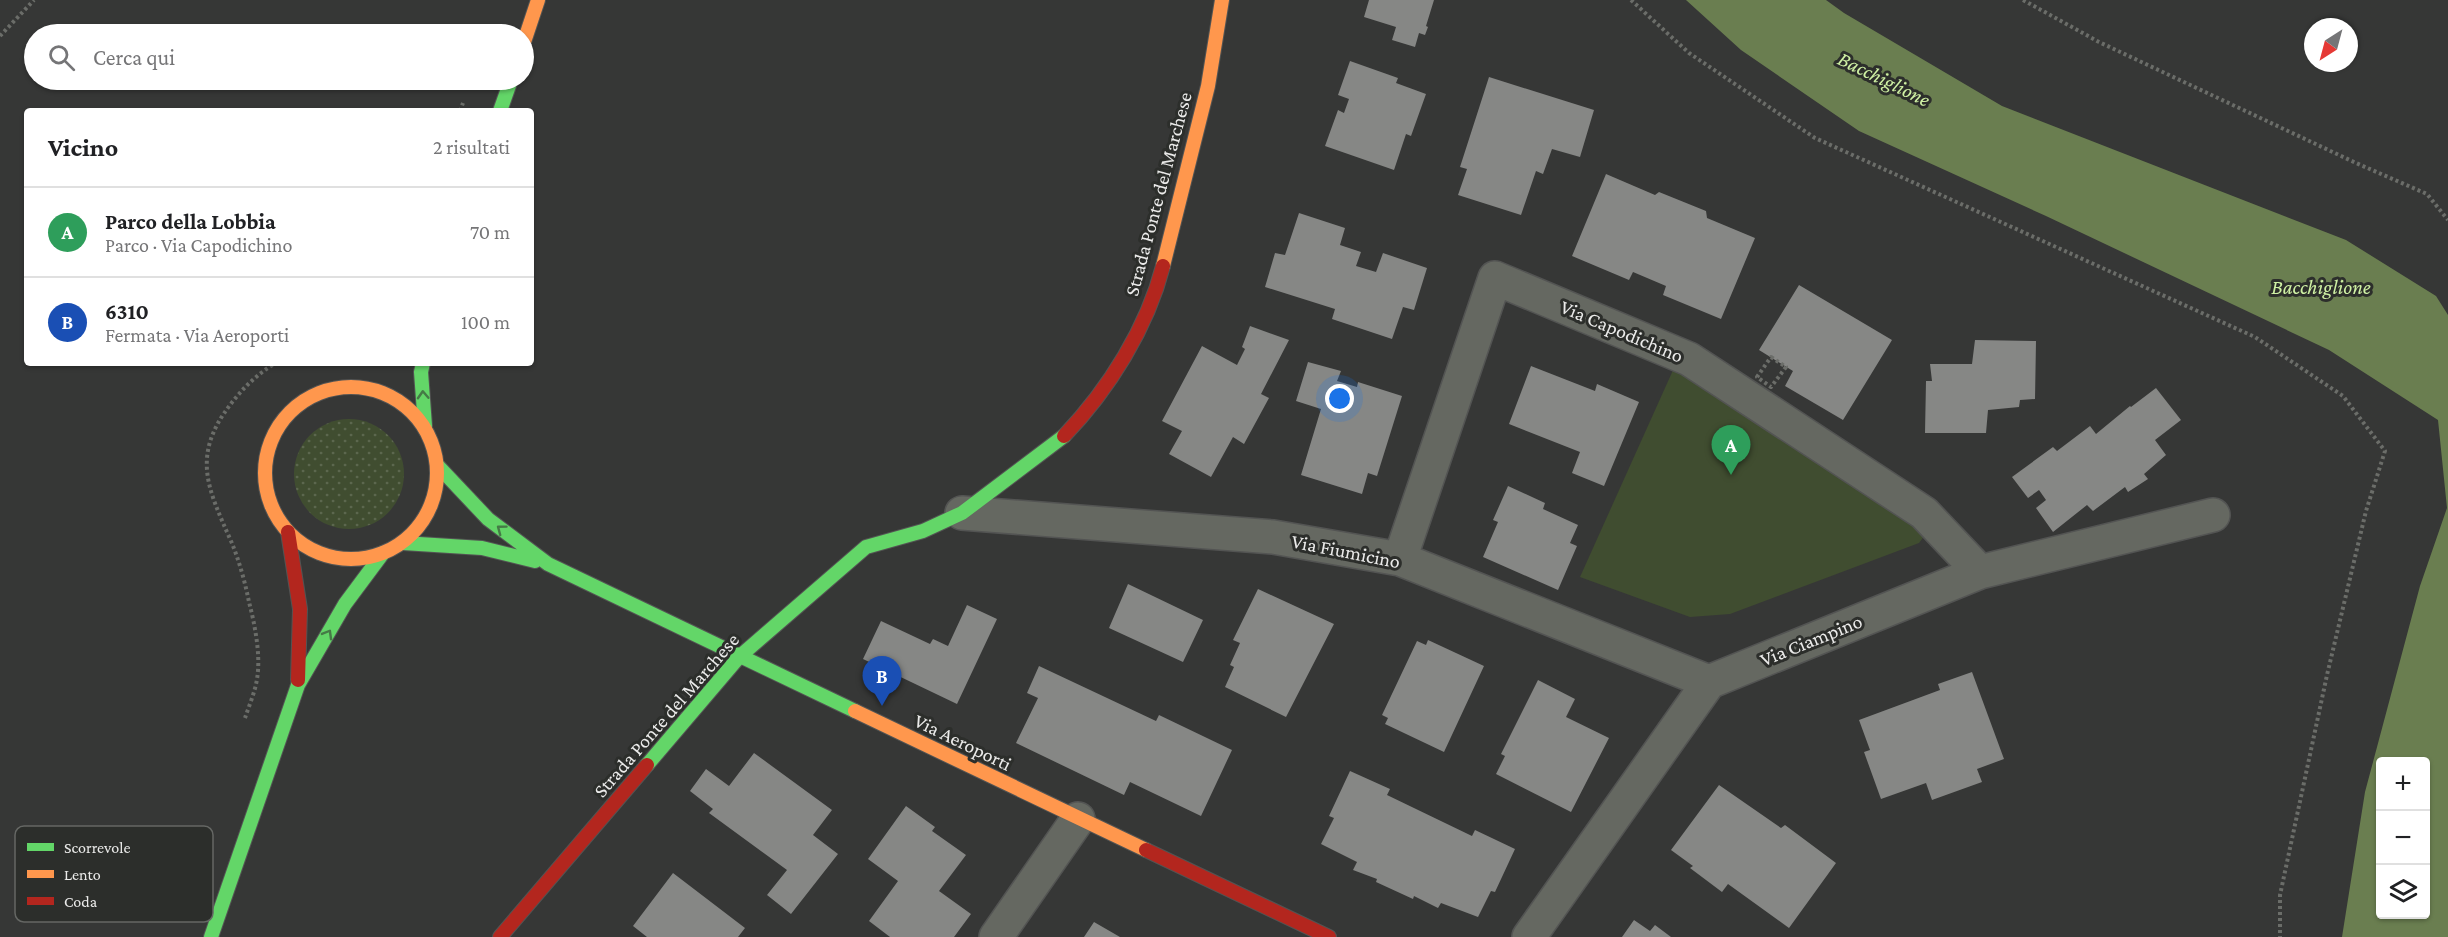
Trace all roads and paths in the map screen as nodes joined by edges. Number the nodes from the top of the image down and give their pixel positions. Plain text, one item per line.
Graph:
1 (34, 0) edge
2 (538, 0) edge
3 (1222, 0) edge
4 (1630, 0) edge
5 (2023, 0) edge
6 (530, 24) edge
7 (0, 36) edge
8 (507, 90) edge
9 (501, 108) edge
10 (2448, 220) edge
11 (271, 366) edge
12 (423, 366) edge
13 (363, 371) dead end
14 (347, 387) junction
15 (424, 426) junction
16 (438, 466) junction
17 (962, 513) junction
18 (2213, 515) dead end
19 (288, 532) junction
20 (403, 543) junction
21 (384, 554) junction
22 (1401, 559) junction
23 (548, 564) junction
24 (1980, 572) junction
25 (740, 657) junction
26 (1708, 681) junction
27 (298, 685) junction
28 (244, 724) dead end
29 (1078, 819) junction
30 (211, 937) edge
31 (500, 937) edge
32 (996, 937) edge
33 (1329, 937) edge
34 (1529, 937) edge
35 (2280, 937) edge

1 - 7 path
2 - 6 street
3 - 17 street, Strada Ponte del Marchese
4 - 35 path
5 - 10 path
8 - 9 street
11 - 28 path
15 -> 12 street
13 - 14 street
14 - 15 street
14 - 19 street
15 - 16 street
16 - 20 street
23 -> 16 street, Via Aeroporti
17 - 22 street, Via Fiumicino
17 - 25 street, Strada Ponte del Marchese
18 - 24 street, Via Ciampino
19 - 21 street
19 - 27 street
20 - 21 street
20 - 23 street, Via Aeroporti
27 -> 21 street
22 - 24 street, Via Capodichino
22 - 26 street, Via Fiumicino
23 - 25 street, Via Aeroporti
24 - 26 street, Via Ciampino
25 - 29 street, Via Aeroporti
25 - 31 street, Strada Ponte del Marchese
26 - 34 street
27 - 30 street
29 - 32 street
29 - 33 street, Via Aeroporti

